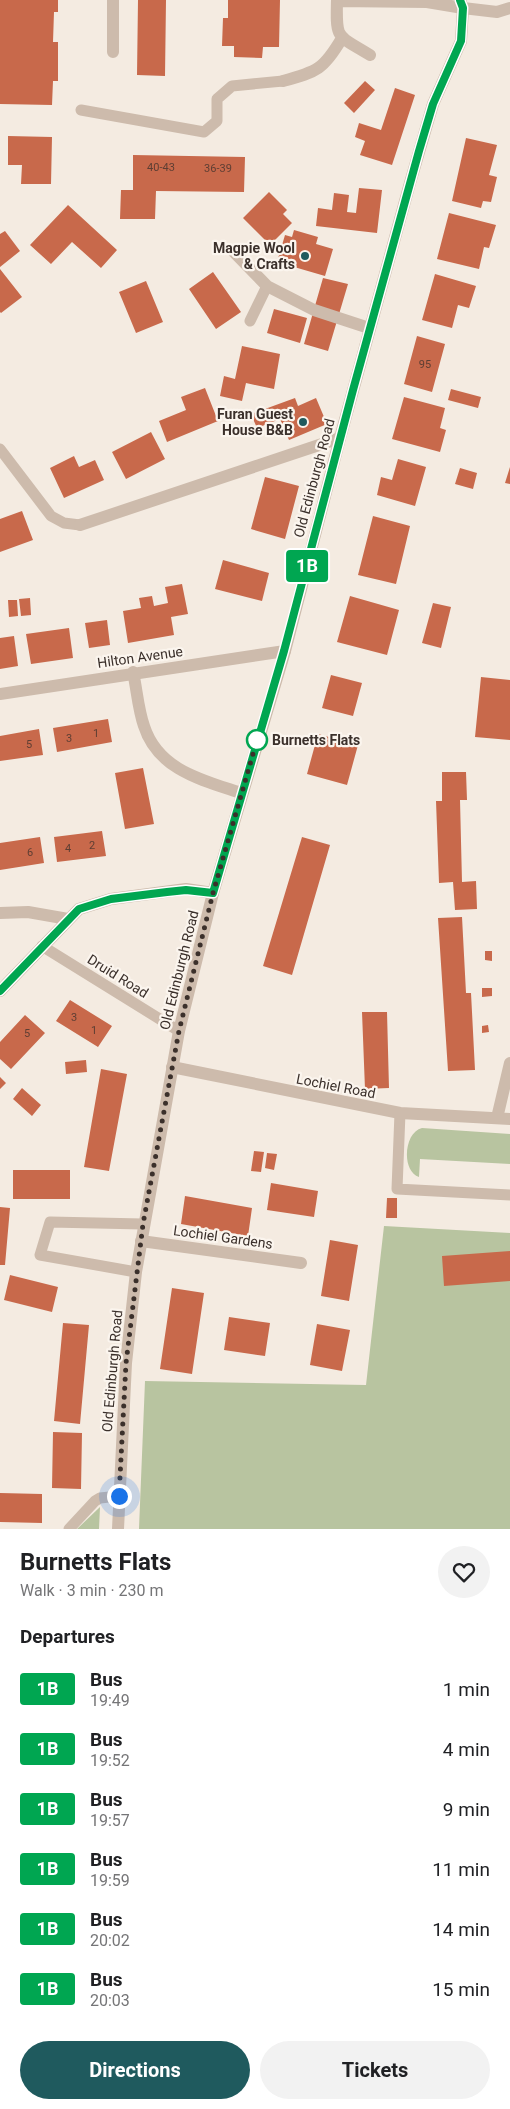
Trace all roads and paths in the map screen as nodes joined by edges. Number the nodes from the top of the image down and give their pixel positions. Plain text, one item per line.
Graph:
1 (113, 0) edge
2 (337, 0) edge
3 (462, 4) edge
4 (510, 8) edge
5 (342, 38) junction
6 (113, 52) dead end
7 (370, 54) dead end
8 (284, 81) joint
9 (81, 110) dead end
10 (234, 252) dead end
11 (267, 286) junction
12 (250, 321) dead end
13 (370, 328) junction
14 (340, 438) junction
15 (0, 449) edge
16 (80, 525) joint
17 (284, 651) junction
18 (133, 672) junction
19 (0, 694) edge
20 (241, 793) junction
21 (213, 893) junction
22 (0, 913) edge
23 (68, 919) junction
24 (42, 946) junction
25 (0, 991) edge
26 (179, 1031) junction
27 (510, 1063) edge
28 (172, 1067) junction
29 (400, 1113) junction
30 (504, 1118) edge
31 (510, 1196) edge
32 (143, 1224) junction
33 (141, 1241) junction
34 (301, 1263) dead end
35 (136, 1272) junction
36 (119, 1496) junction
37 (69, 1529) edge
38 (118, 1529) edge

1 - 6 street
2 - 3 street
2 - 5 street
3 - 4 street
3 - 13 street, Old Edinburgh Road
5 - 7 street
5 - 8 street
8 - 9 lane
10 - 11 street
11 - 12 lane
11 - 13 street
13 - 14 street, Old Edinburgh Road
14 - 16 street
14 - 17 street, Old Edinburgh Road
15 - 16 lane
17 - 18 street, Hilton Avenue
17 - 20 street, Old Edinburgh Road
18 - 19 street, Hilton Avenue
18 - 20 street
20 - 21 street, Old Edinburgh Road
21 - 23 street
21 - 26 street, Old Edinburgh Road
22 - 23 street
23 - 24 street
24 - 25 street
24 - 26 lane, Druid Road
26 - 28 street, Old Edinburgh Road
27 - 30 street, Lochiel Road
28 - 29 street, Lochiel Road
28 - 32 street, Old Edinburgh Road
29 - 30 street, Lochiel Road
29 - 31 lane
32 - 33 street, Old Edinburgh Road
32 - 35 lane
33 - 34 street, Lochiel Gardens
33 - 35 street, Old Edinburgh Road
35 - 36 street, Old Edinburgh Road
36 - 37 lane
36 - 38 street, Old Edinburgh Road

